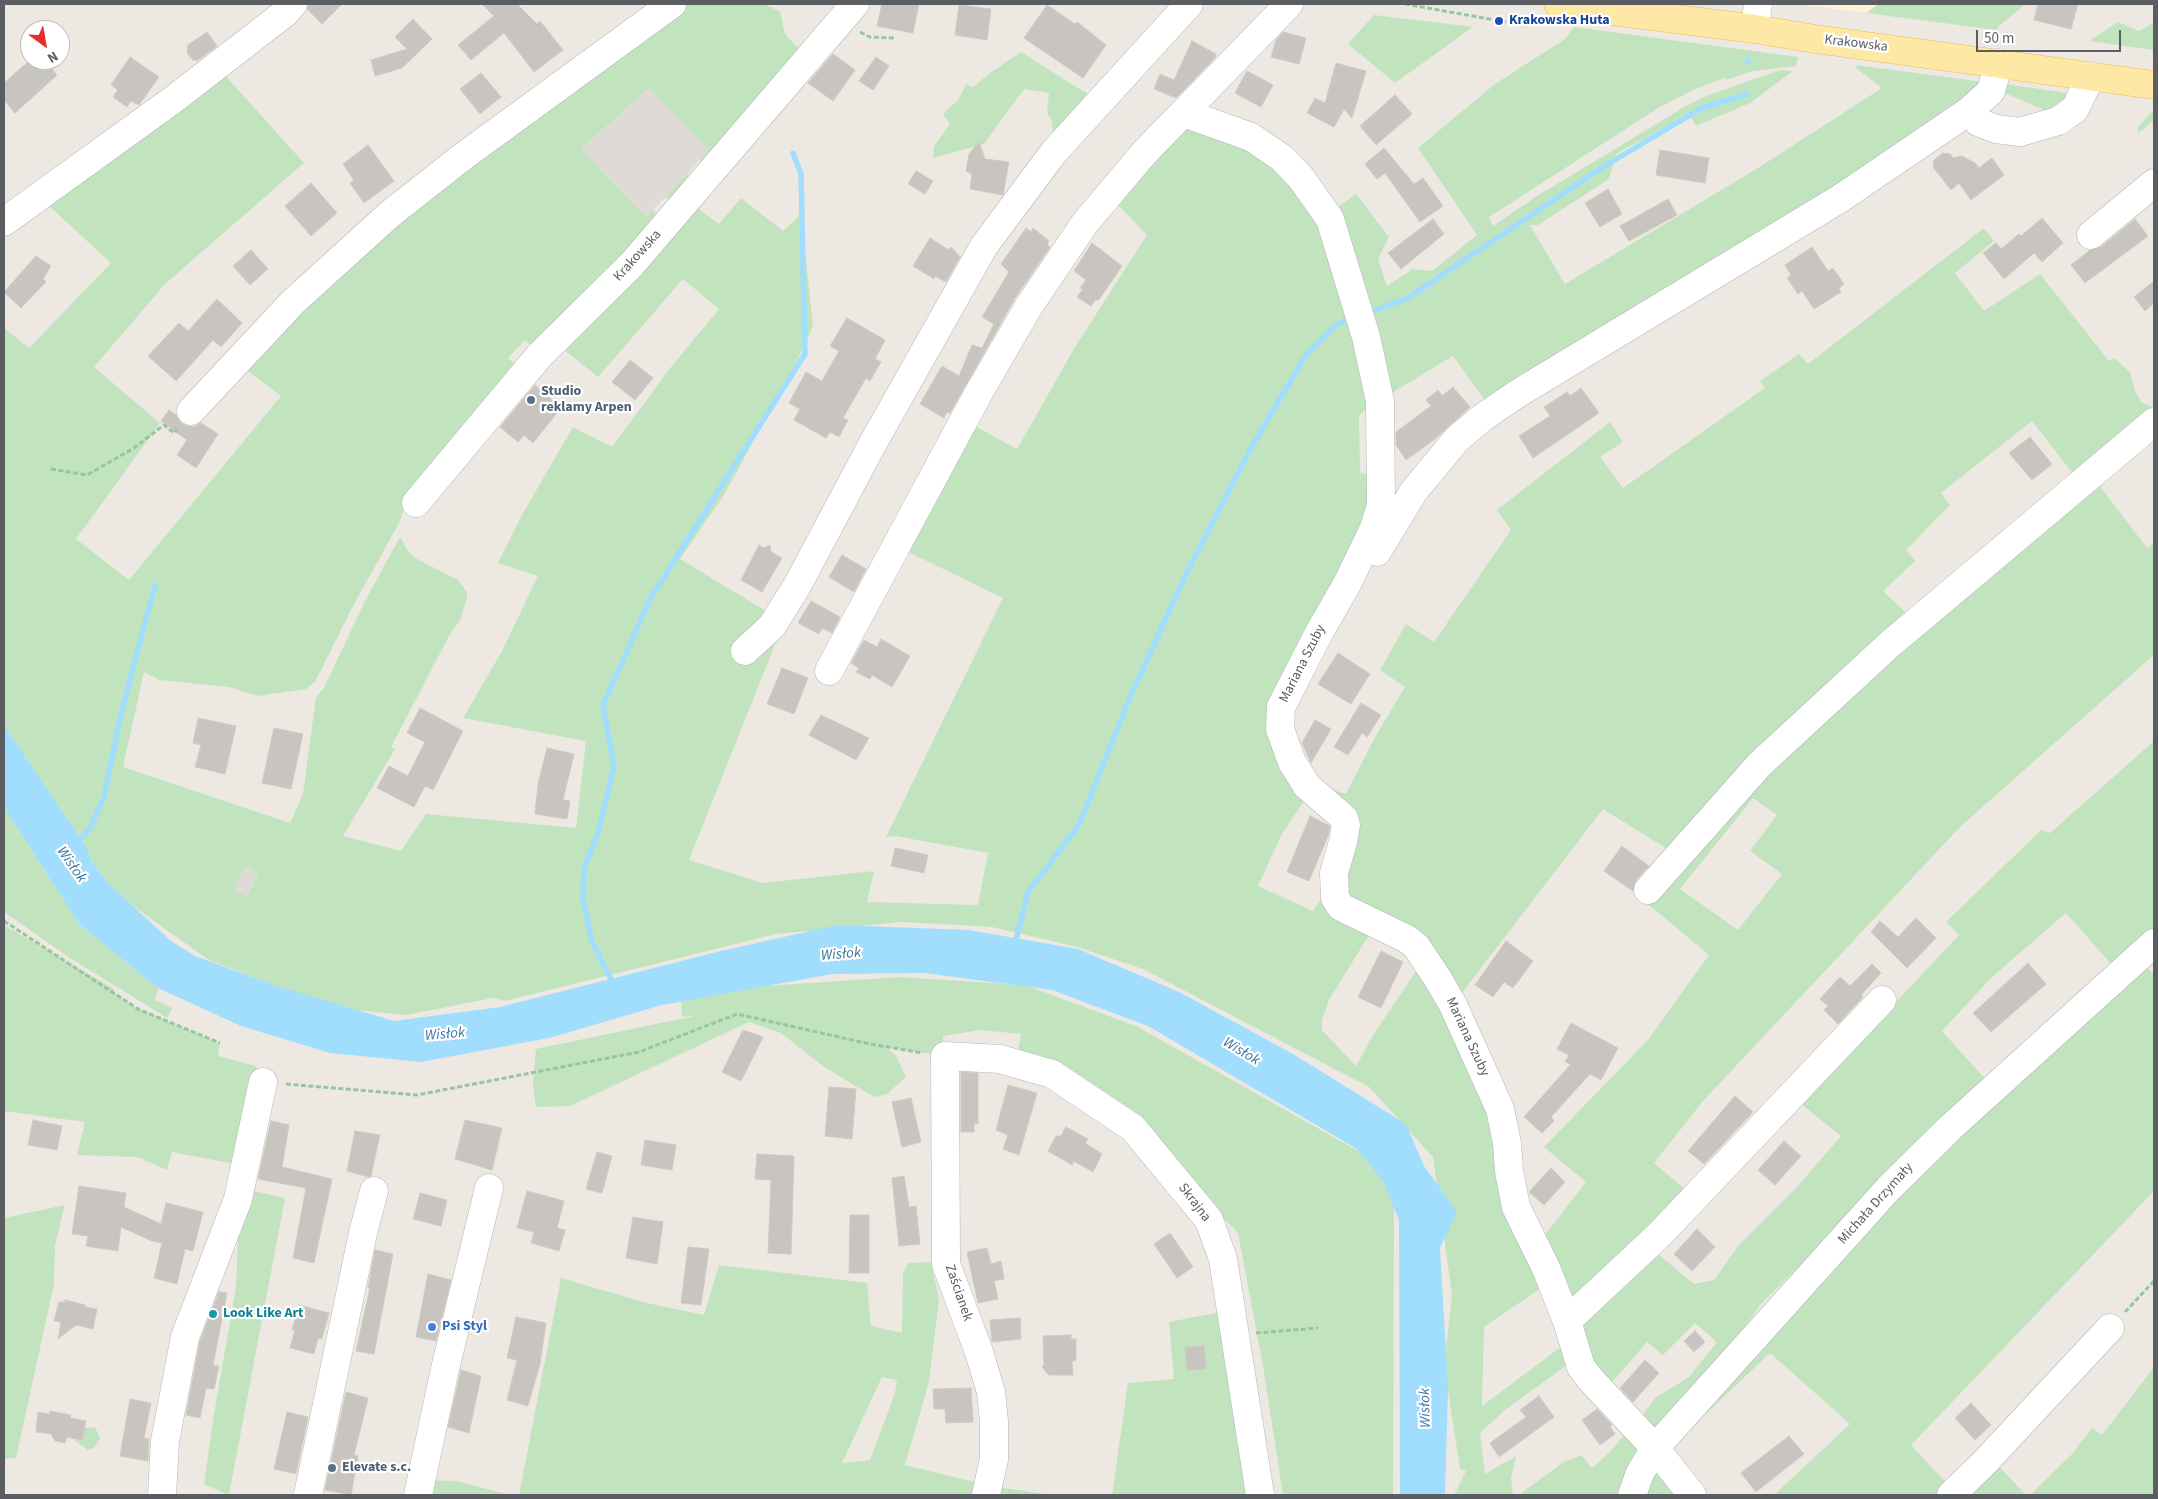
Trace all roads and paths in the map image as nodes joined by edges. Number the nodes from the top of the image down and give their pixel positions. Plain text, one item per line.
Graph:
1 (293, 4) edge
2 (672, 4) edge
3 (1188, 4) edge
4 (1203, 4) edge
5 (1289, 4) edge
6 (1405, 4) edge
7 (850, 9) edge
8 (1555, 14) edge
9 (1757, 16) edge
10 (896, 38) dead end
11 (1999, 63) junction
12 (2091, 76) junction
13 (2154, 85) edge
14 (1968, 110) junction
15 (1184, 113) junction
16 (2154, 183) edge
17 (4, 222) edge
18 (2091, 235) dead end
19 (191, 412) joint
20 (2154, 422) edge
21 (895, 431) dead end
22 (51, 469) dead end
23 (416, 503) dead end
24 (745, 651) dead end
25 (1314, 667) dead end
26 (829, 672) dead end
27 (1648, 890) dead end
28 (4, 921) edge
29 (2154, 944) edge
30 (1882, 1000) dead end
31 (220, 1044) dead end
32 (946, 1056) junction
33 (263, 1082) joint
34 (489, 1188) dead end
35 (374, 1191) dead end
36 (2154, 1281) edge
37 (1567, 1322) junction
38 (1318, 1328) dead end
39 (2110, 1328) joint
40 (1266, 1332) dead end
41 (1656, 1448) junction
42 (162, 1495) edge
43 (308, 1495) edge
44 (418, 1495) edge
45 (986, 1495) edge
46 (1260, 1495) edge
47 (1632, 1495) edge
48 (1692, 1495) edge
49 (1951, 1495) edge

1 - 17 street
2 - 19 street
3 - 24 street
4 - 21 street
5 - 15 street
6 - 8 path
7 - 10 path
7 - 23 street, Krakowska
8 - 9 main road, Krakowska
9 - 11 main road, Krakowska
11 - 12 main road, Krakowska
11 - 14 street
12 - 13 main road, Krakowska
12 - 14 street
14 - 25 street
15 - 26 street
15 - 37 street, Mariana Szuby
16 - 18 street
19 - 22 path
20 - 27 street
28 - 31 path
29 - 41 street, Michała Drzymały
30 - 37 street
32 - 33 path
32 - 45 street, Zaścianek
32 - 46 street, Skrajna
33 - 42 street
34 - 44 street
35 - 43 street
36 - 39 path
37 - 41 street, Mariana Szuby
38 - 40 path
39 - 49 street
41 - 47 street, Michała Drzymały
41 - 48 street, Mariana Szuby

